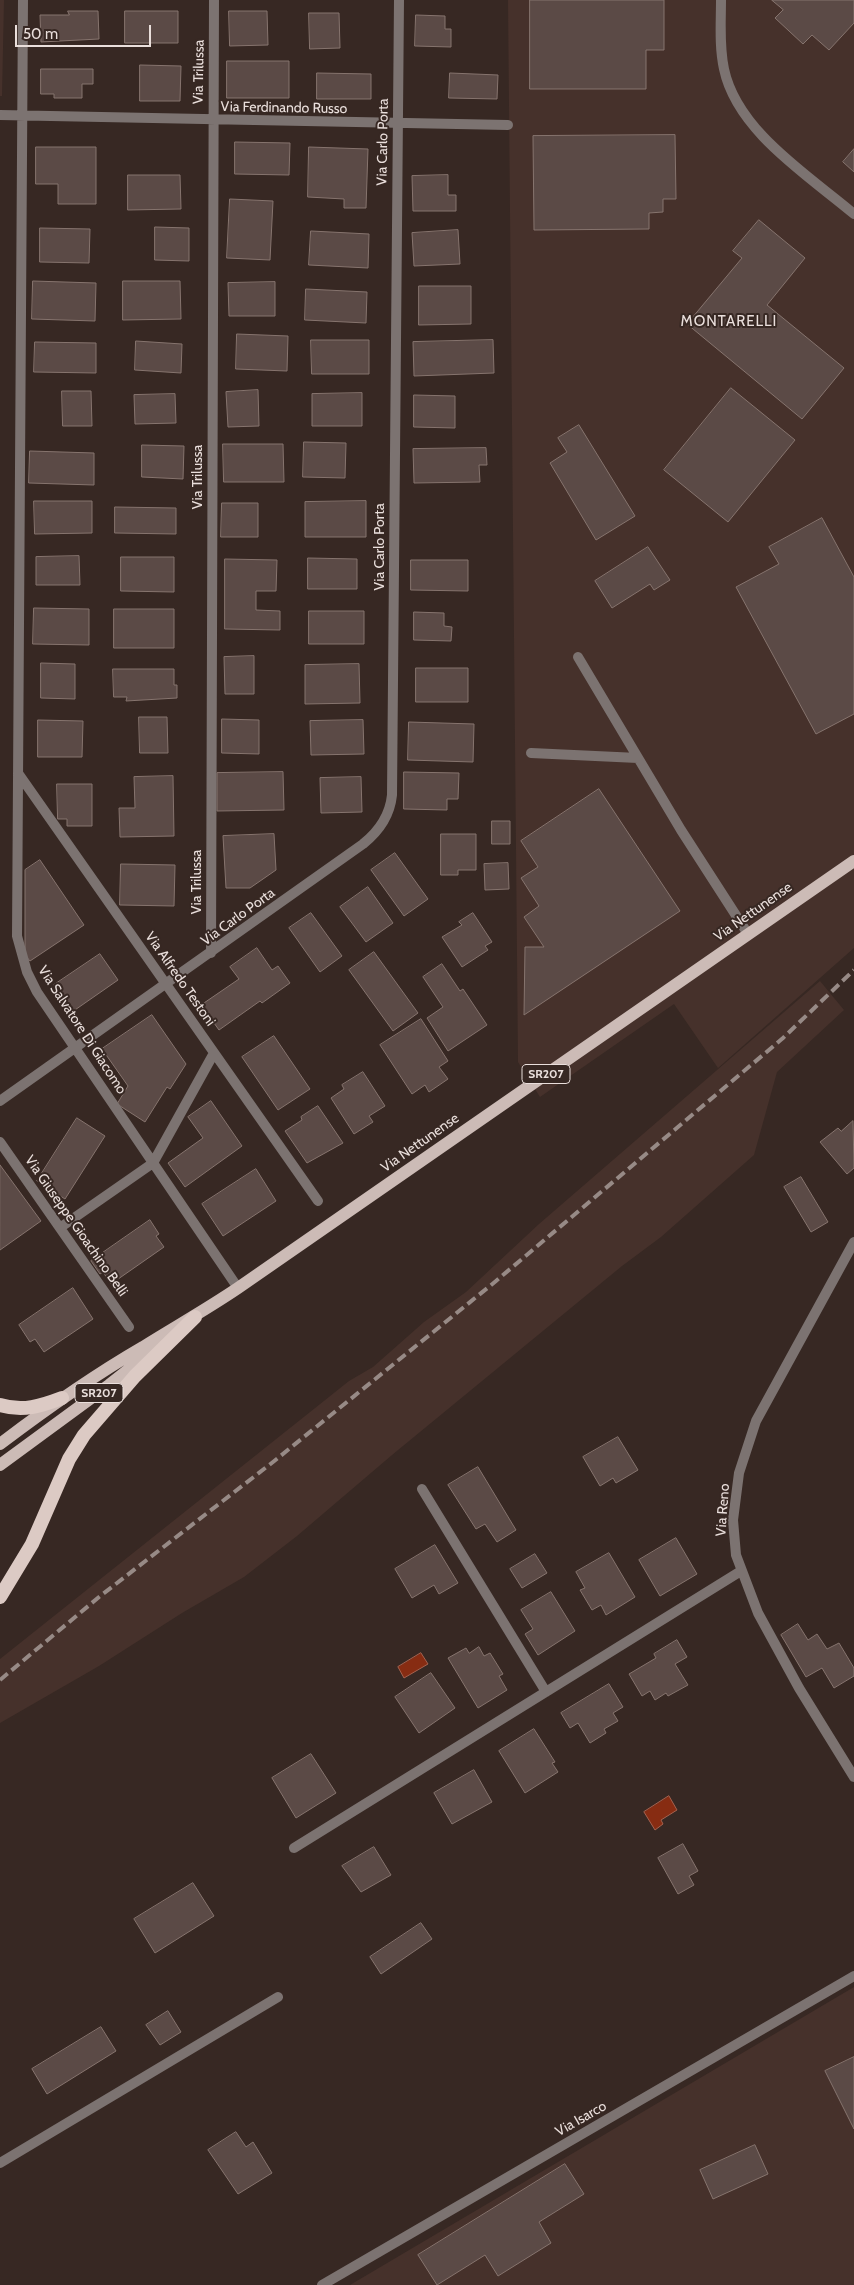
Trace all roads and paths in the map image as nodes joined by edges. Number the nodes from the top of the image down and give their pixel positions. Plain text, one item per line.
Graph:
1 (23, 0) edge
2 (214, 0) edge
3 (399, 0) edge
4 (721, 0) edge
5 (0, 115) edge
6 (22, 117) junction
7 (213, 120) junction
8 (397, 123) junction
9 (508, 125) dead end
10 (854, 214) edge
11 (578, 657) dead end
12 (531, 753) dead end
13 (638, 758) junction
14 (18, 773) junction
15 (854, 861) edge
16 (748, 934) junction
17 (211, 953) junction
18 (167, 984) junction
19 (75, 1048) junction
20 (214, 1053) junction
21 (0, 1101) edge
22 (0, 1142) edge
23 (153, 1163) junction
24 (318, 1201) dead end
25 (60, 1227) junction
26 (854, 1242) edge
27 (238, 1288) junction
28 (195, 1317) junction
29 (129, 1327) dead end
30 (62, 1398) junction
31 (0, 1405) edge
32 (0, 1444) edge
33 (0, 1464) edge
34 (422, 1489) dead end
35 (741, 1571) junction
36 (0, 1598) edge
37 (546, 1692) junction
38 (854, 1777) edge
39 (294, 1848) dead end
40 (854, 1976) edge
41 (278, 1997) dead end
42 (0, 2163) edge
43 (322, 2285) edge

1 - 6 street, Via Salvatore Di Giacomo
2 - 7 street, Via Trilussa
3 - 8 street, Via Carlo Porta
4 - 10 street
5 - 6 street, Via Ferdinando Russo
6 - 7 street, Via Ferdinando Russo
6 - 14 street, Via Salvatore Di Giacomo
7 - 8 street, Via Ferdinando Russo
7 - 17 street, Via Trilussa
8 - 9 street, Via Ferdinando Russo
8 - 17 street, Via Carlo Porta
11 - 13 street
12 - 13 street
13 - 16 street
14 - 18 street, Via Alfredo Testoni
14 - 19 street, Via Salvatore Di Giacomo
15 - 16 main road, Via Nettunense / SR207
16 - 27 main road, Via Nettunense / SR207
17 - 18 street, Via Carlo Porta
18 - 19 street, Via Carlo Porta
18 - 20 street, Via Alfredo Testoni
19 - 21 street, Via Carlo Porta
19 - 23 street, Via Salvatore Di Giacomo
20 - 23 street
20 - 24 street, Via Alfredo Testoni
22 - 25 street, Via Giuseppe Gioachino Belli
23 - 25 street
23 - 27 street, Via Salvatore Di Giacomo
25 - 29 street, Via Giuseppe Gioachino Belli
26 - 35 street, Via Reno
27 - 28 main road, Via Nettunense / SR207
28 - 30 main road, Via Nettunense / SR207
28 - 33 main road, SR207
28 - 36 highway
30 - 31 highway
30 - 32 main road, Via Nettunense / SR207
34 - 37 street
35 - 37 street
35 - 38 street, Via Reno
37 - 39 street
40 - 43 street, Via Isarco
41 - 42 street

